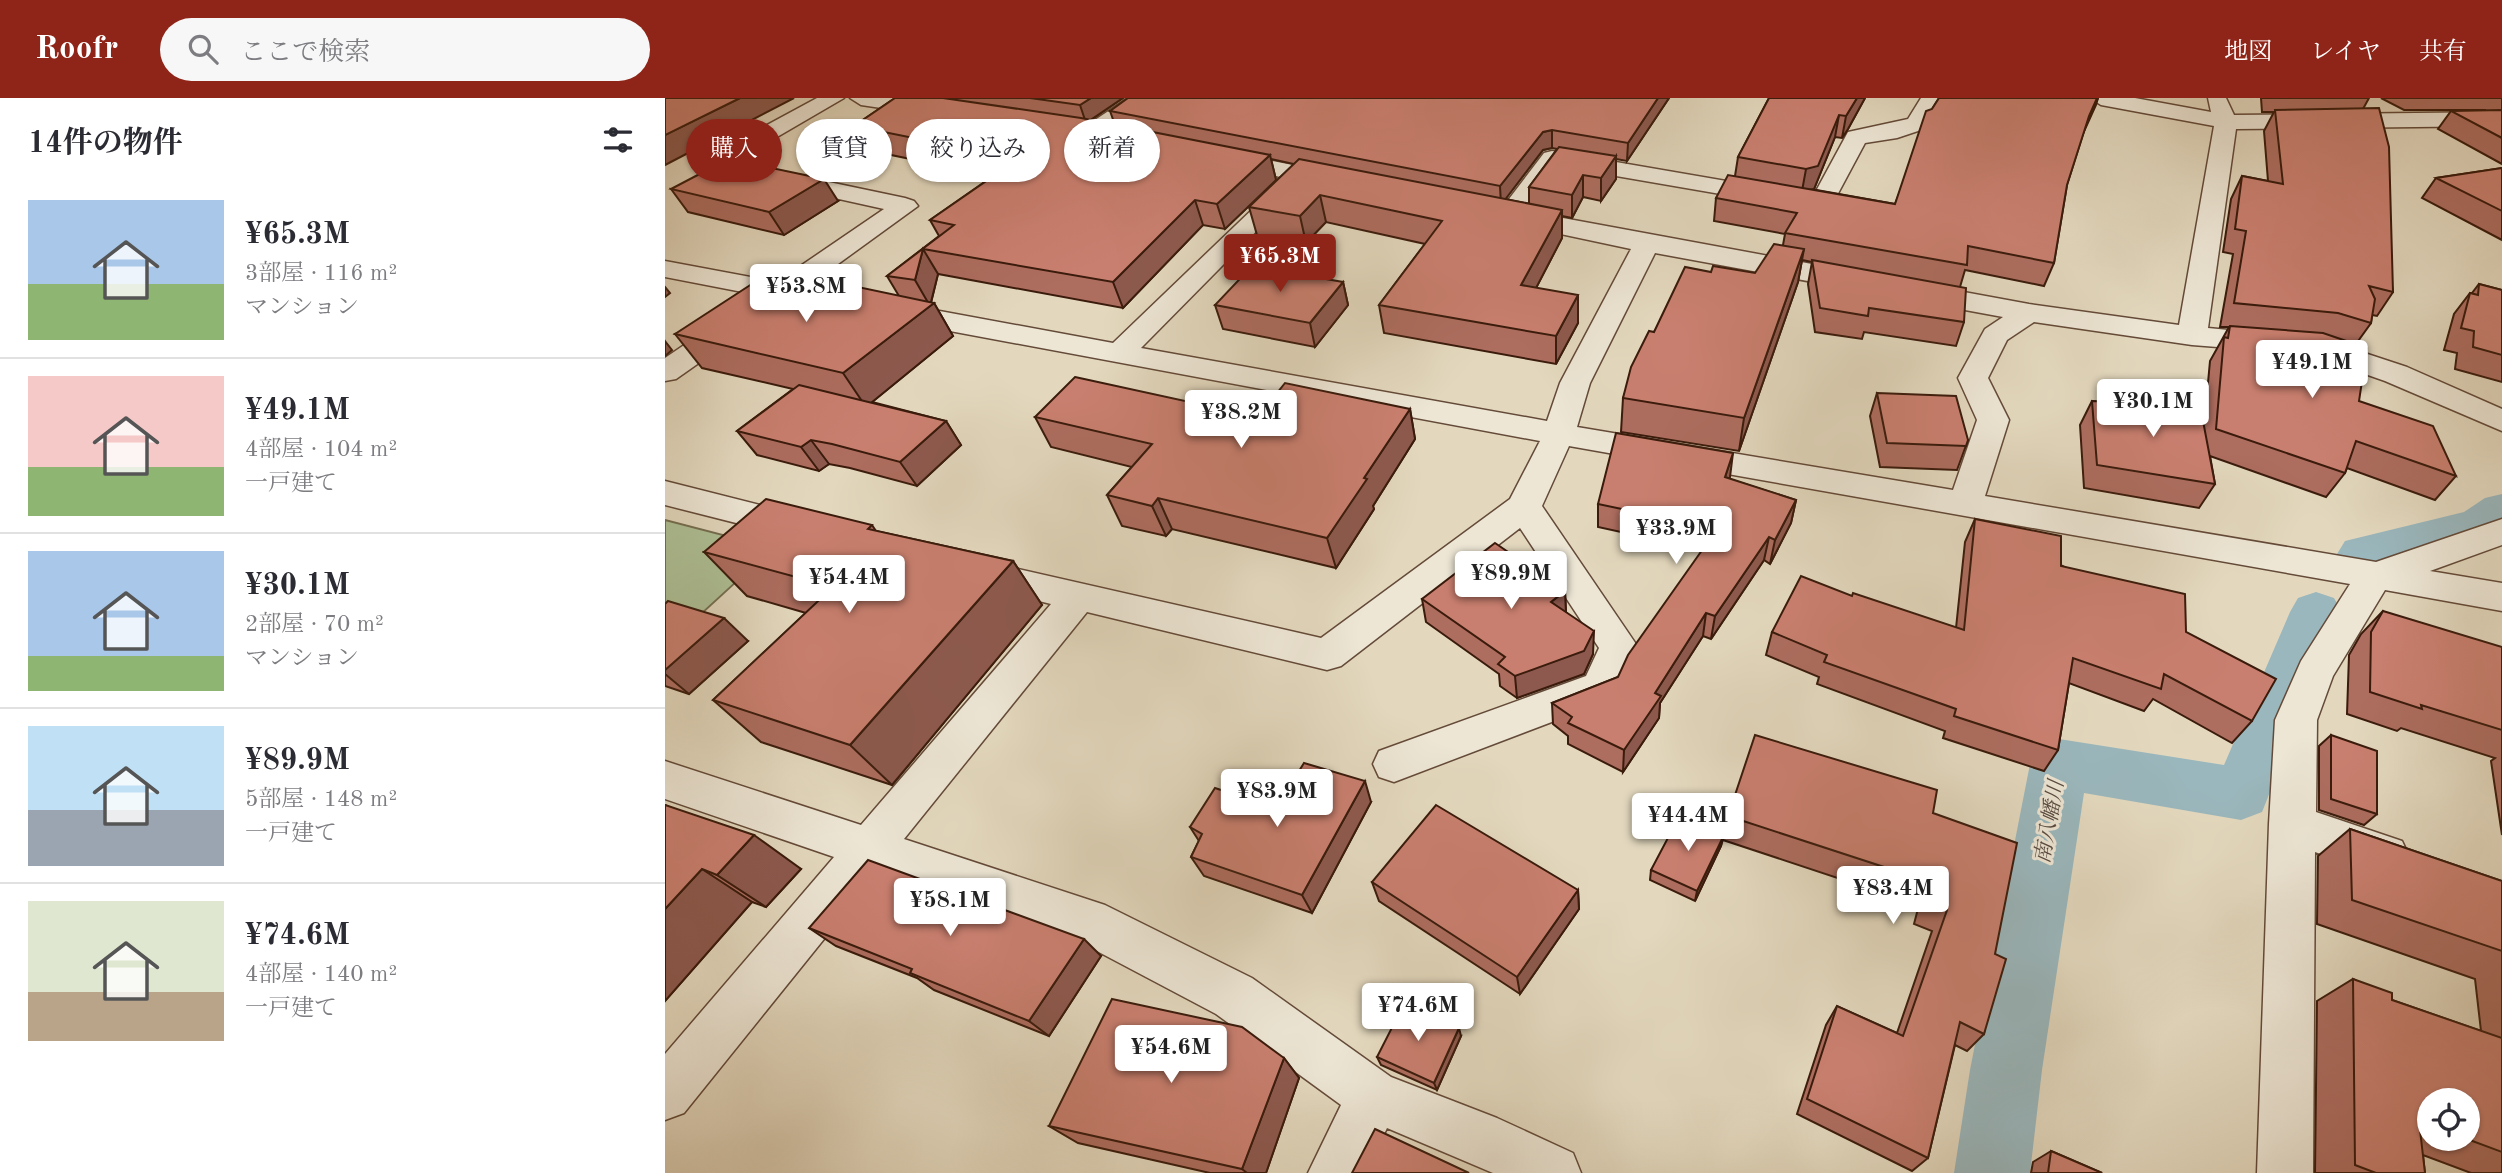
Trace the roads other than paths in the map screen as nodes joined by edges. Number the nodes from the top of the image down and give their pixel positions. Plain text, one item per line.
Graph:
1 (832, 98) edge
2 (861, 98) edge
3 (1143, 98) edge
4 (1932, 98) edge
5 (2101, 98) edge
6 (2217, 98) edge
7 (969, 114) edge
8 (1112, 119) edge
9 (2502, 119) edge
10 (2226, 122) junction
11 (1196, 153) edge
12 (1300, 173) junction
13 (1365, 186) edge
14 (1483, 211) edge
15 (1509, 216) junction
16 (1647, 244) junction
17 (665, 269) edge
18 (781, 291) junction
19 (2029, 313) junction
20 (2192, 335) junction
21 (1119, 353) junction
22 (665, 372) edge
23 (2502, 421) edge
24 (1559, 434) junction
25 (665, 493) edge
26 (1965, 505) junction
27 (1524, 507) junction
28 (2502, 532) edge
29 (825, 534) edge
30 (945, 564) edge
31 (2375, 576) junction
32 (1078, 597) junction
33 (2502, 597) edge
34 (1394, 764) dead end
35 (665, 780) edge
36 (2291, 824) junction
37 (870, 846) junction
38 (2423, 868) edge
39 (665, 1094) edge
40 (1374, 1097) junction
41 (1336, 1173) edge
42 (1553, 1173) edge
43 (2285, 1173) edge

1 - 18 street
2 - 7 street
3 - 8 street
4 - 15 street
5 - 10 street
6 - 10 street
9 - 10 street
10 - 20 street
11 - 12 street
12 - 13 street
12 - 21 street
14 - 15 street
15 - 16 street
16 - 19 street
16 - 24 street
17 - 18 street
18 - 21 street
18 - 22 street
19 - 20 street
19 - 26 street
20 - 23 street
21 - 24 street
24 - 26 street
24 - 27 street
25 - 29 street
26 - 31 street
27 - 32 street
27 - 34 street
28 - 31 street
30 - 32 street
31 - 33 street
31 - 36 street
32 - 37 street
35 - 37 street
36 - 38 street
36 - 43 street
37 - 39 street
37 - 40 street
40 - 41 street
40 - 42 street

